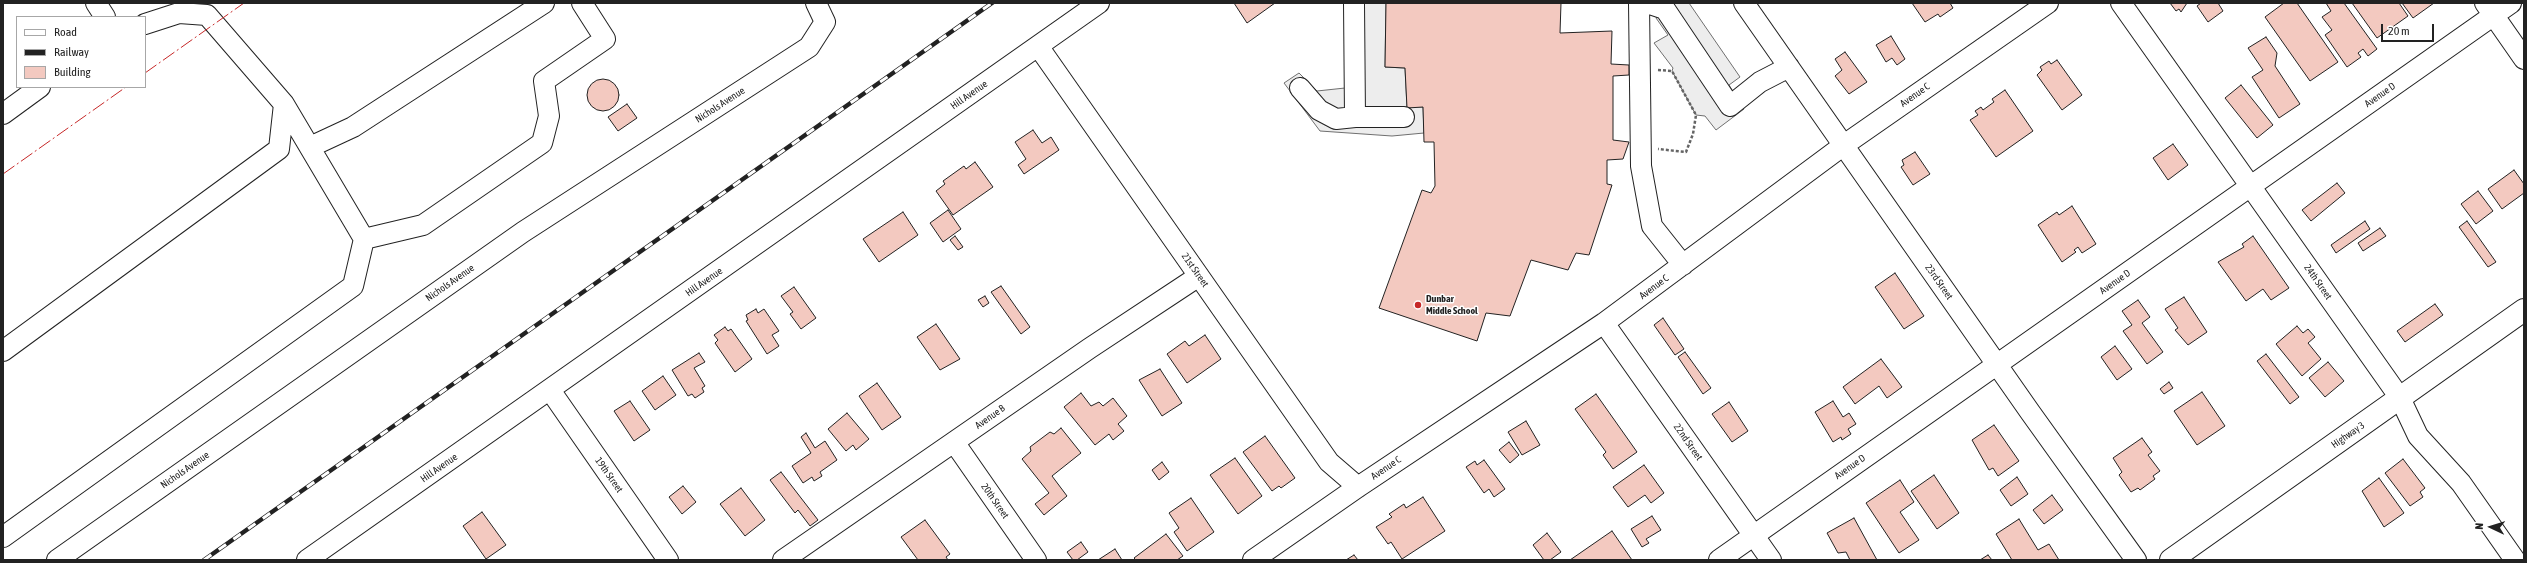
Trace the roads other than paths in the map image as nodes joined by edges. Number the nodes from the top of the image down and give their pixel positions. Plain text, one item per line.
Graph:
1 (96, 3) edge
2 (544, 3) edge
3 (582, 3) edge
4 (816, 3) edge
5 (1099, 3) edge
6 (1354, 3) edge
7 (1639, 3) edge
8 (1647, 3) edge
9 (1744, 3) edge
10 (2048, 3) edge
11 (2121, 3) edge
12 (2511, 3) edge
13 (2489, 9) edge
14 (103, 16) edge
15 (146, 24) edge
16 (1038, 46) junction
17 (2524, 59) edge
18 (1789, 67) junction
19 (39, 88) edge
20 (1300, 88) dead end
21 (284, 104) junction
22 (3, 114) edge
23 (1355, 117) junction
24 (1404, 117) dead end
25 (1844, 146) junction
26 (310, 147) junction
27 (2251, 187) junction
28 (364, 239) junction
29 (1683, 265) junction
30 (1199, 276) junction
31 (2524, 310) edge
32 (1604, 324) junction
33 (3, 351) edge
34 (1997, 365) junction
35 (550, 390) junction
36 (2400, 398) junction
37 (954, 442) junction
38 (1358, 487) junction
39 (1754, 535) junction
40 (3, 537) edge
41 (57, 560) edge
42 (308, 560) edge
43 (668, 560) edge
44 (783, 560) edge
45 (1036, 560) edge
46 (1253, 560) edge
47 (1719, 560) edge
48 (1771, 560) edge
49 (2136, 560) edge
50 (2171, 560) edge
51 (2515, 560) edge

1 - 14 street
2 - 26 street
3 - 28 street
4 - 41 street, Nichols Avenue
5 - 16 street, Hill Avenue
6 - 23 street
7 - 29 street
8 - 18 street
9 - 18 street, 23rd Street
10 - 25 street, Avenue C
11 - 27 street, 24th Street
12 - 13 street, Avenue D
13 - 17 street
13 - 27 street, Avenue D
15 - 21 street
16 - 30 street, 21st Street
16 - 35 street, Hill Avenue
18 - 25 street, 23rd Street
19 - 22 street
20 - 23 street
21 - 26 street
21 - 33 street
23 - 24 street
25 - 29 street, Avenue C
25 - 34 street, 23rd Street
26 - 28 street
27 - 34 street, Avenue D
27 - 36 street, 24th Street
28 - 40 street
29 - 32 street, Avenue C
30 - 37 street, Avenue B
30 - 38 street, 21st Street
31 - 36 main road, Highway 3
32 - 38 street, Avenue C
32 - 39 street, 22nd Street
34 - 39 street, Avenue D
34 - 49 street, 23rd Street
35 - 42 street, Hill Avenue
35 - 43 street, 19th Street
36 - 50 main road, Highway 3
36 - 51 street, 24th Street
37 - 44 street, Avenue B
37 - 45 street, 20th Street
38 - 46 street, Avenue C
39 - 47 street, Avenue D
39 - 48 street, 22nd Street

